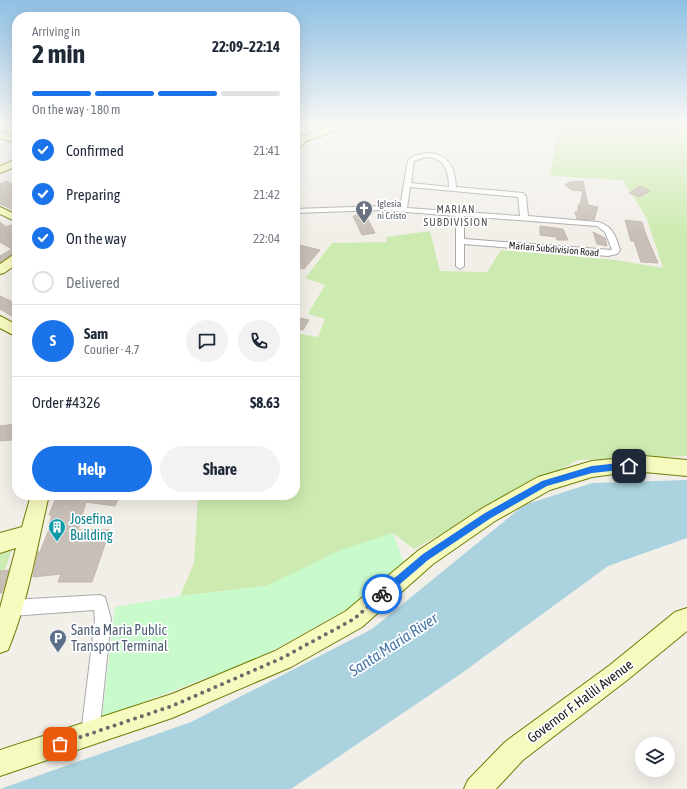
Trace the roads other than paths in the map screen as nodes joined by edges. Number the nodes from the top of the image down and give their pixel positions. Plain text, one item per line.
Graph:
1 (411, 162) edge
2 (444, 162) edge
3 (12, 164) edge
4 (2, 168) edge
5 (12, 172) edge
6 (406, 185) junction
7 (453, 189) junction
8 (403, 209) junction
9 (0, 210) edge
10 (300, 211) edge
11 (460, 213) junction
12 (12, 216) edge
13 (524, 218) junction
14 (460, 241) junction
15 (12, 262) edge
16 (460, 266) dead end
17 (0, 270) edge
18 (0, 321) edge
19 (12, 329) edge
20 (687, 468) edge
21 (39, 500) edge
22 (29, 535) junction
23 (0, 542) edge
24 (11, 608) junction
25 (687, 619) edge
26 (0, 642) edge
27 (90, 734) junction
28 (0, 763) edge
29 (477, 789) edge

1 - 6 street
2 - 7 street
3 - 4 street
4 - 5 street
6 - 7 street
6 - 8 street
7 - 13 street
8 - 10 street
8 - 11 street
9 - 12 street
11 - 13 street
11 - 14 street
13 - 14 street, Marian Subdivision Road
14 - 16 street
15 - 17 street
18 - 19 street
20 - 27 street
21 - 22 street
22 - 23 street
22 - 24 street
24 - 26 street
24 - 27 street
25 - 29 street, Governor F. Halili Avenue
27 - 28 street

